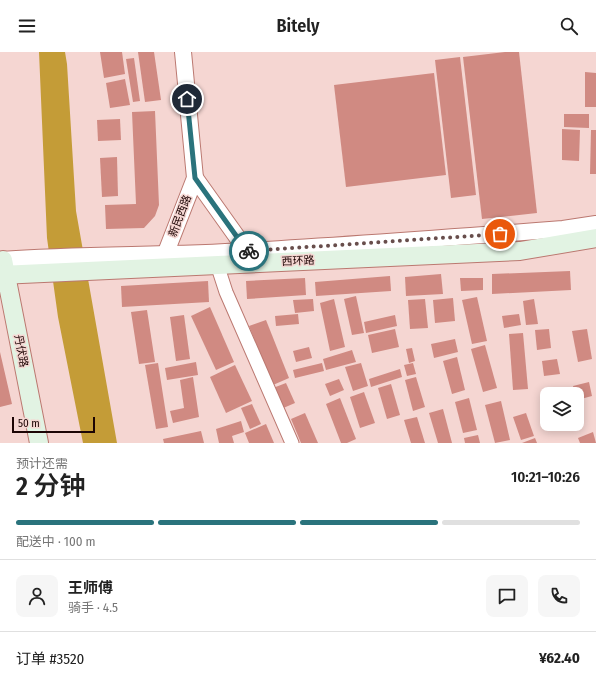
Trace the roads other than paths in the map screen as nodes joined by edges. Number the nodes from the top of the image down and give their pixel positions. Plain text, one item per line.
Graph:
1 (182, 52) edge
2 (195, 178) junction
3 (595, 235) edge
4 (247, 251) junction
5 (165, 255) junction
6 (215, 259) junction
7 (106, 263) junction
8 (2, 268) edge
9 (39, 443) edge
10 (292, 443) edge

1 - 2 street, 新民西路
2 - 4 street, 新民西路
2 - 5 street, 新民西路
3 - 4 street, 西环路
3 - 6 main road, 西环路
4 - 6 street, 西环路
5 - 6 street, 西环路
5 - 7 street, 西环路
6 - 7 main road, 西环路
6 - 10 street
7 - 8 main road, 西环路
8 - 9 main road, 丹伏路

